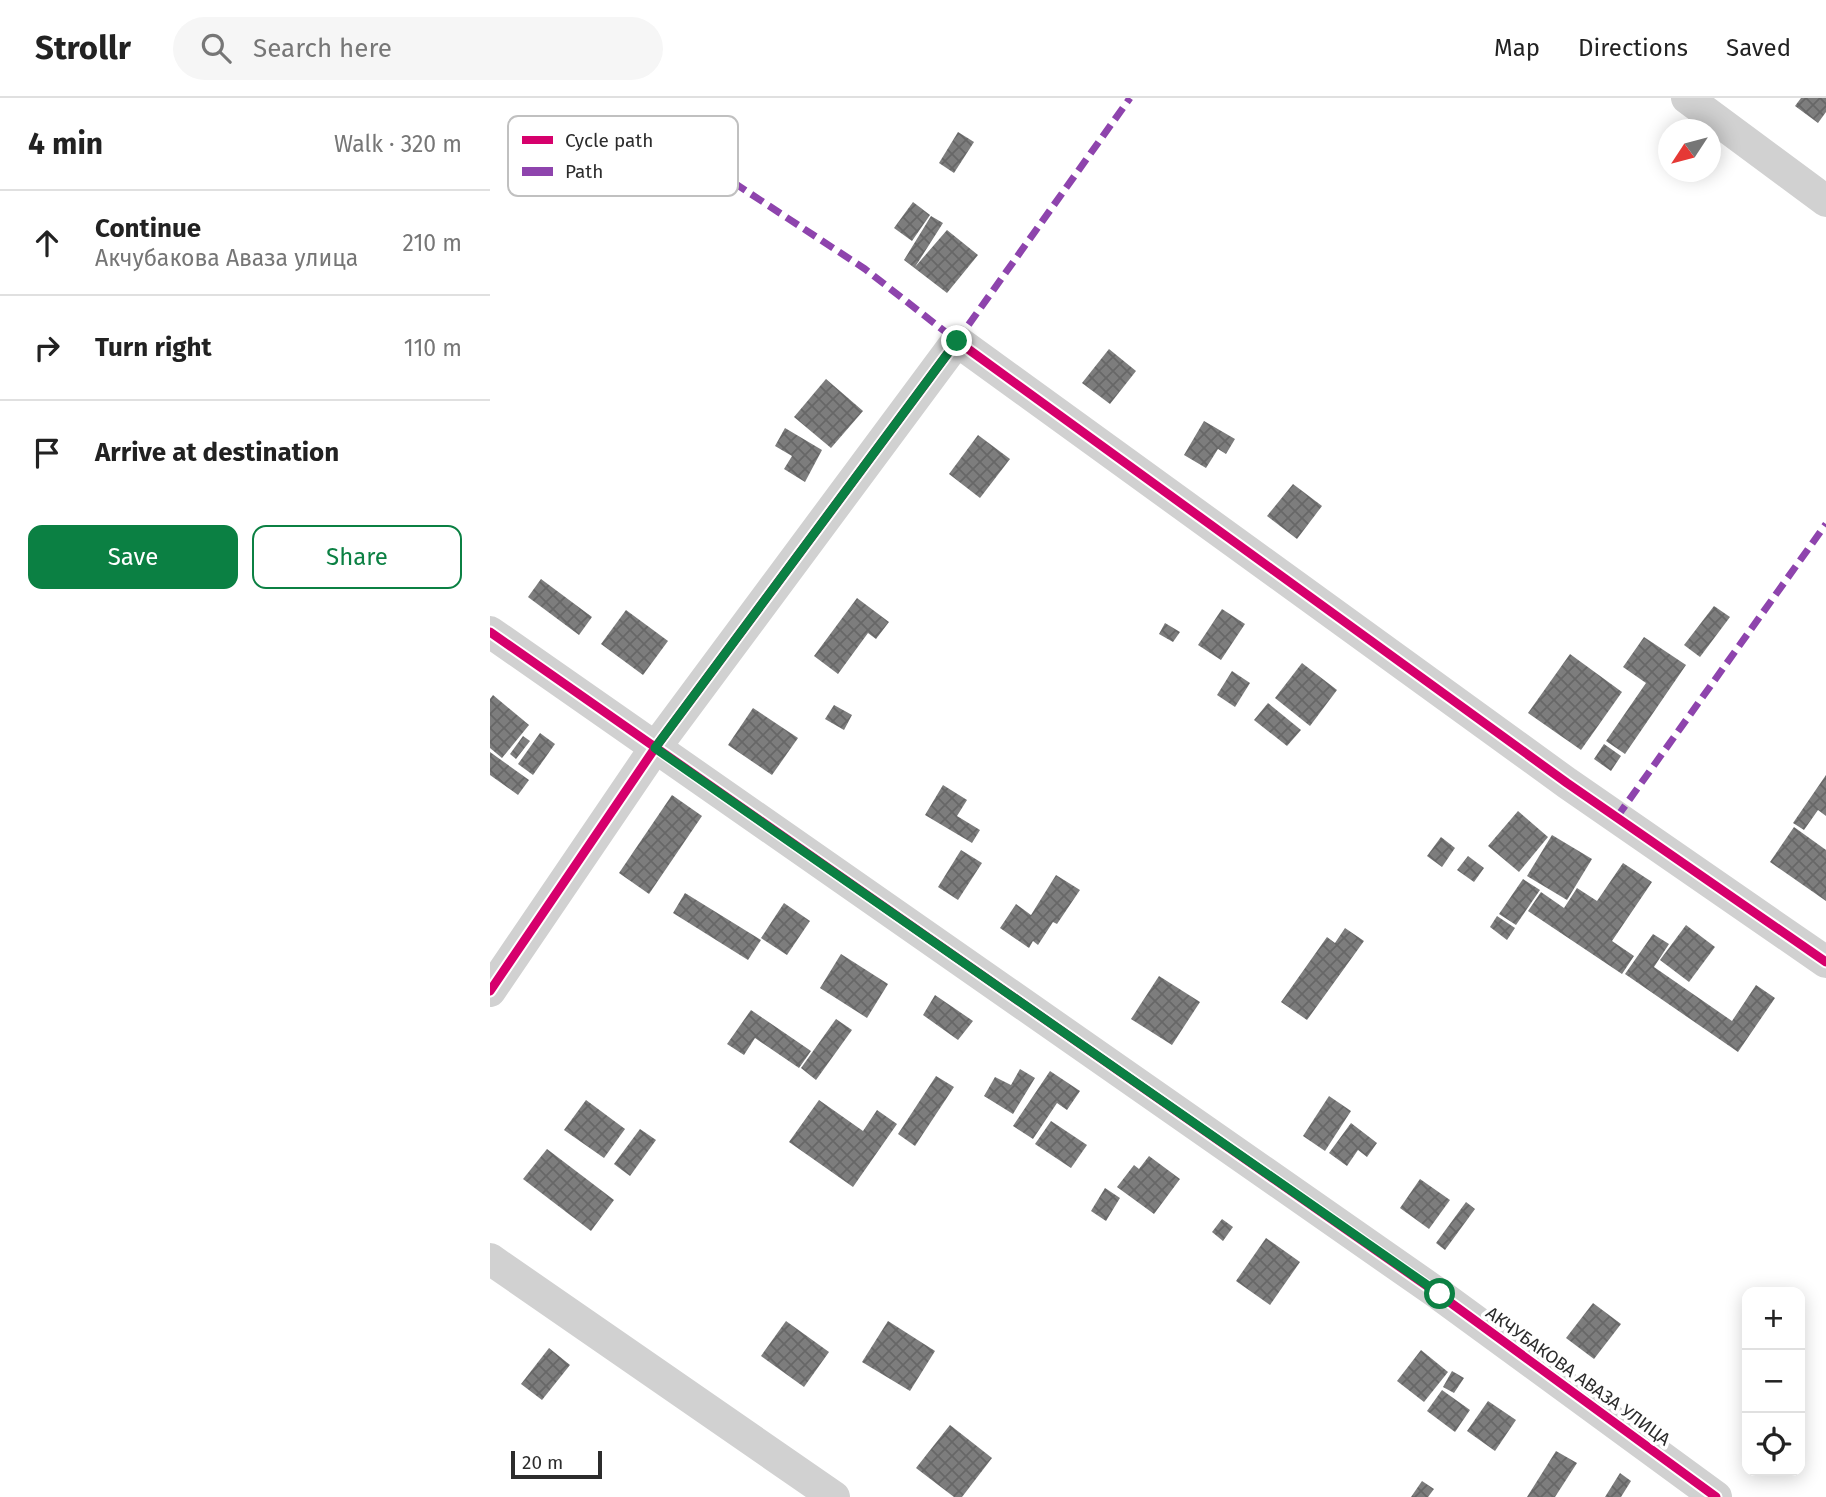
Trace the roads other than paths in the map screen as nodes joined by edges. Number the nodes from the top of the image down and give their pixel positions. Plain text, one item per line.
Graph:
1 (1687, 98) edge
2 (1826, 201) edge
3 (490, 632) edge
4 (655, 748) junction
5 (1826, 962) edge
6 (490, 991) edge
7 (490, 1259) edge
8 (834, 1497) edge
9 (1716, 1497) edge

1 - 2 street
3 - 4 street, АКЧУБАКОВА АВАЗА УЛИЦА
4 - 5 street
4 - 6 street
4 - 9 street, АКЧУБАКОВА АВАЗА УЛИЦА
7 - 8 street

